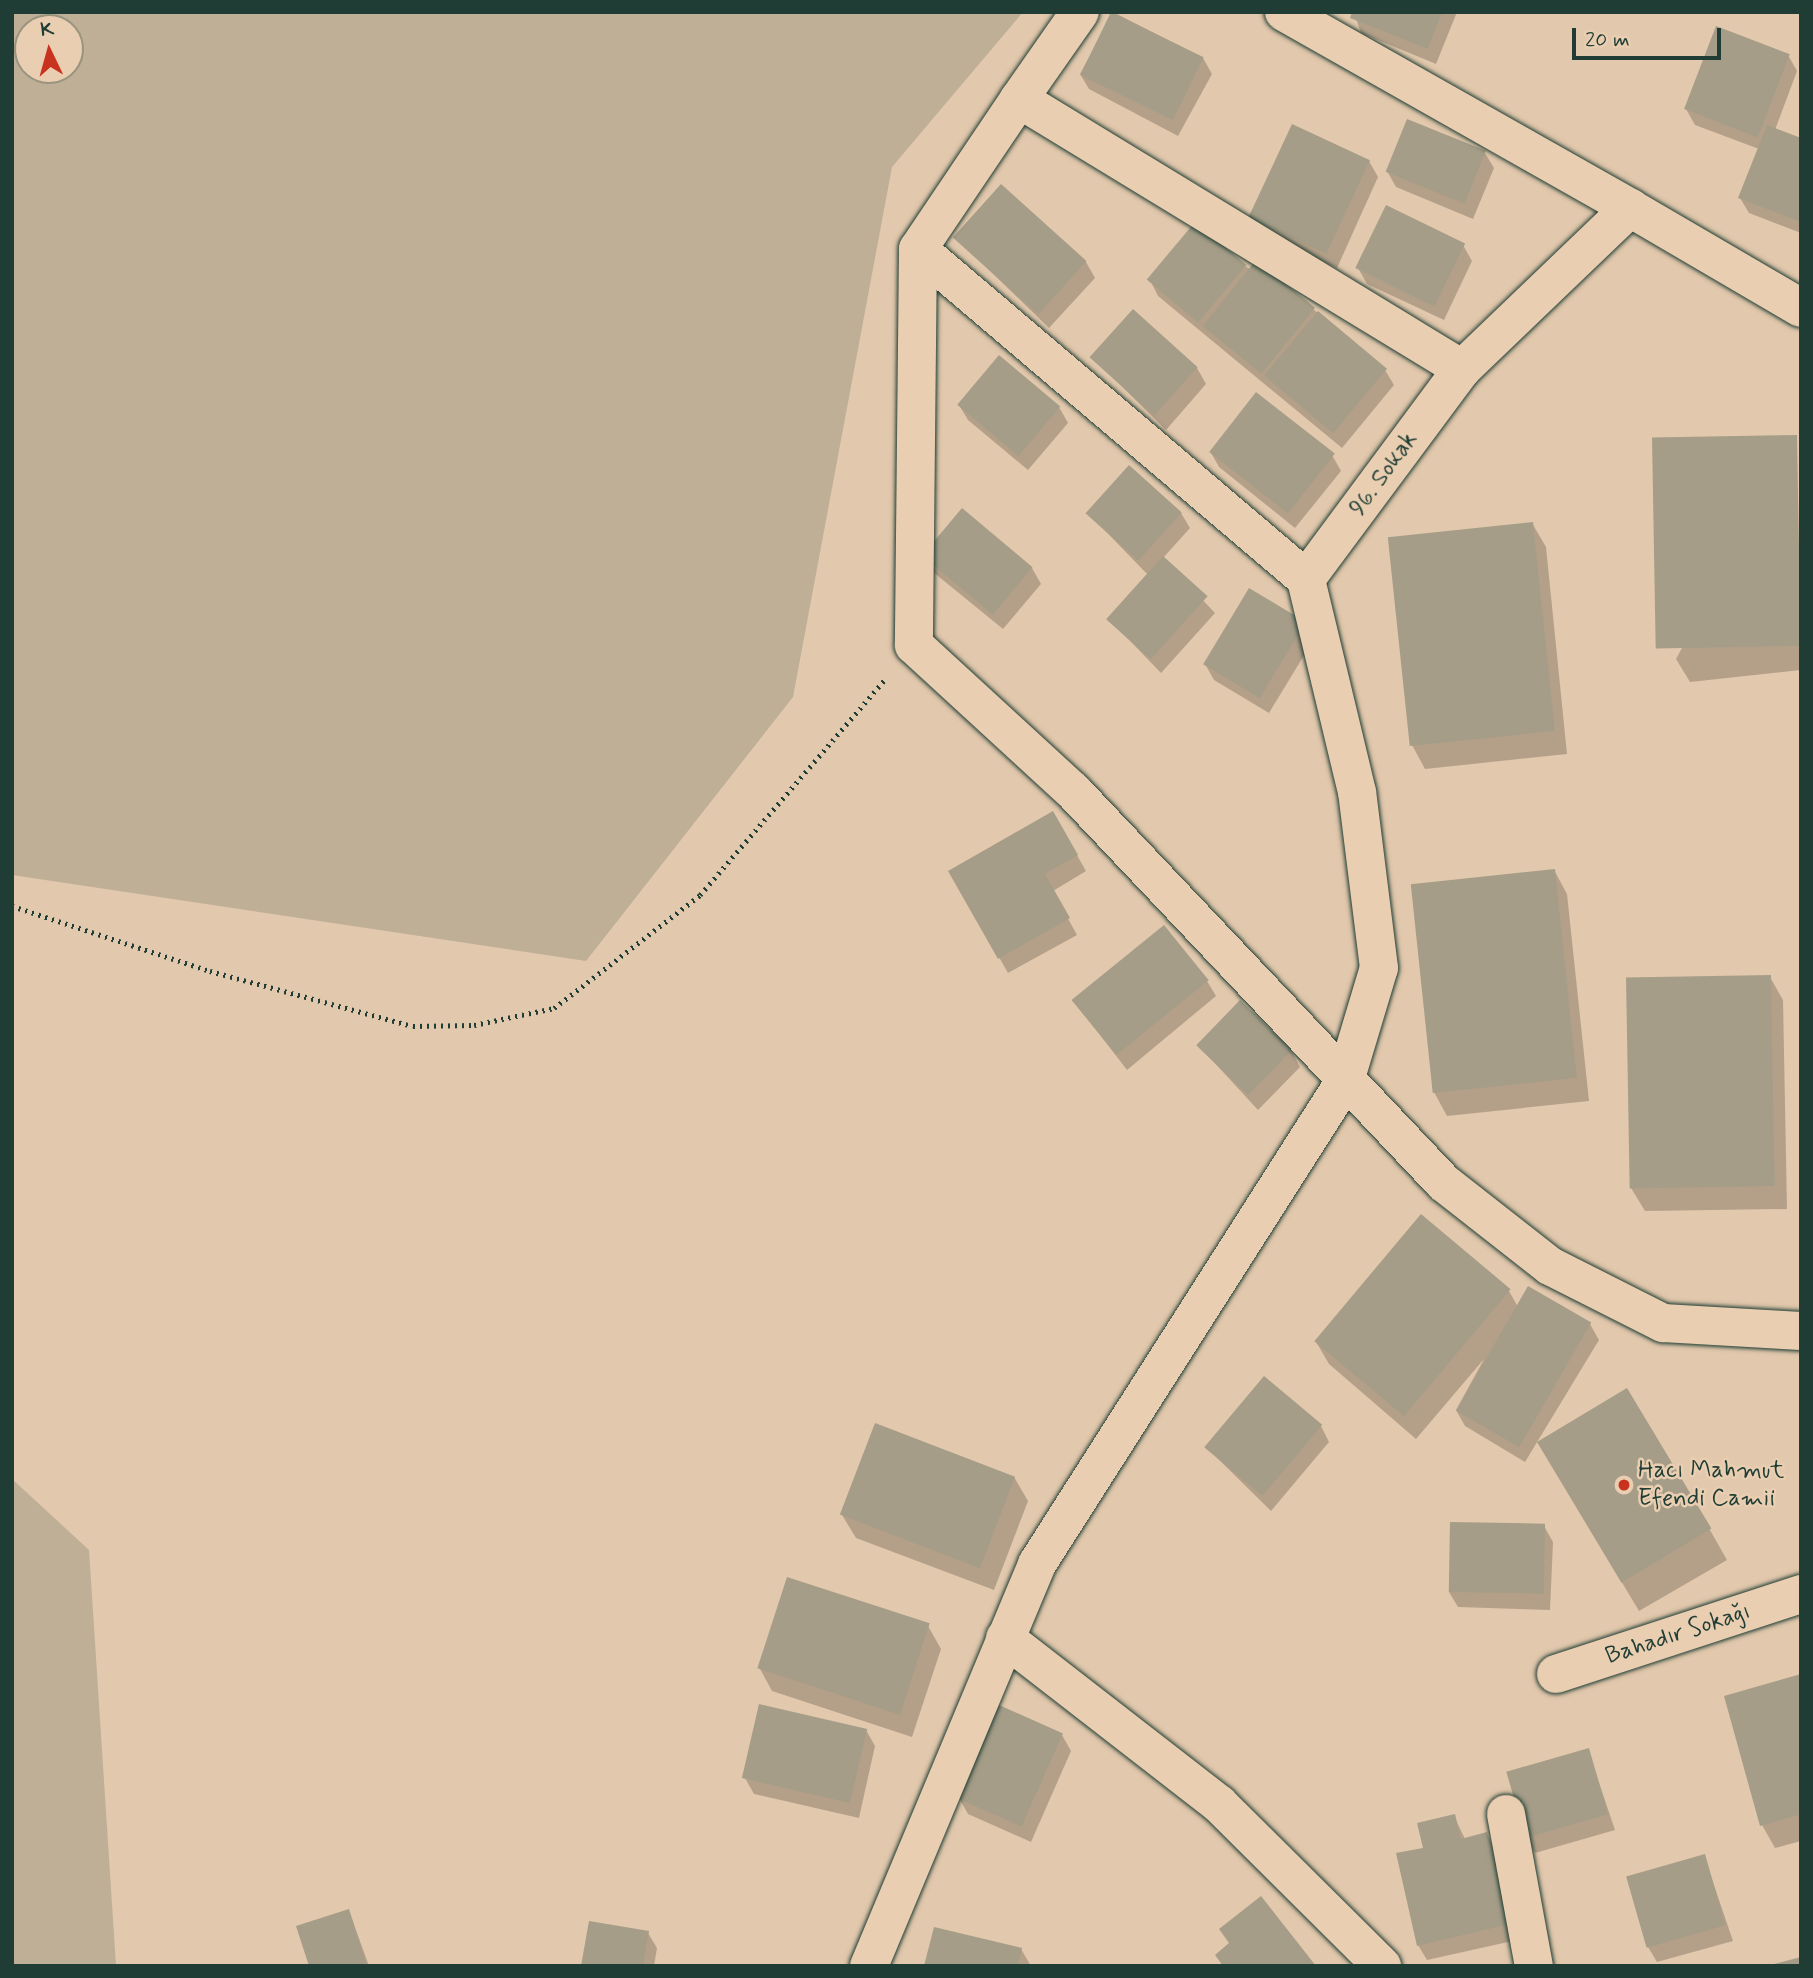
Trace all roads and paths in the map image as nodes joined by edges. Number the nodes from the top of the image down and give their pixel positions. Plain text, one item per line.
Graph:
1 (1080, 12) edge
2 (1283, 12) edge
3 (1019, 99) junction
4 (1630, 208) junction
5 (918, 249) junction
6 (1801, 308) edge
7 (1462, 369) junction
8 (1306, 579) junction
9 (914, 645) junction
10 (12, 906) edge
11 (1345, 1081) junction
12 (1801, 1331) edge
13 (1801, 1594) edge
14 (1004, 1639) junction
15 (1556, 1674) dead end
16 (1506, 1814) dead end
17 (869, 1966) edge
18 (1382, 1966) edge
19 (1534, 1966) edge

1 - 3 street
2 - 4 street
3 - 5 street
3 - 7 street
4 - 6 street
4 - 7 street, 96. Sokak
5 - 8 street
5 - 9 street
7 - 8 street, 96. Sokak
8 - 11 street
9 - 10 path
9 - 11 street
11 - 12 street
11 - 14 street
13 - 15 street, Bahadır Sokağı
14 - 17 street
14 - 18 street
16 - 19 street

